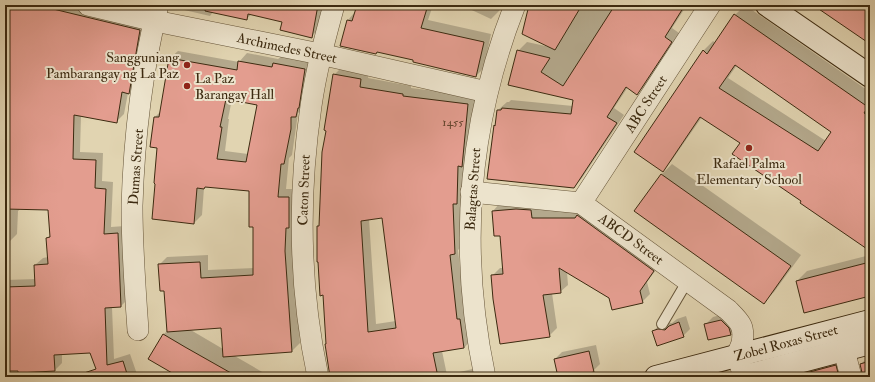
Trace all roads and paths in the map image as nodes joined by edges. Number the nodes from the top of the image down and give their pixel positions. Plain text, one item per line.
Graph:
1 (88, 5) edge
2 (334, 5) edge
3 (515, 5) edge
4 (710, 5) edge
5 (768, 5) edge
6 (156, 13) edge
7 (320, 54) junction
8 (870, 76) edge
9 (487, 92) junction
10 (471, 192) junction
11 (581, 203) junction
12 (688, 280) junction
13 (870, 321) edge
14 (662, 324) dead end
15 (138, 330) dead end
16 (870, 343) edge
17 (844, 350) junction
18 (738, 355) junction
19 (318, 377) edge
20 (485, 377) edge
21 (656, 377) edge
22 (743, 377) edge
23 (851, 377) edge

1 - 6 street, Archimedes Street
2 - 7 street, Caton Street
3 - 9 street, Balagtas Street
4 - 11 street, ABC Street
5 - 8 main road
6 - 7 street, Archimedes Street
6 - 15 street, Dumas Street
7 - 9 street, Archimedes Street
7 - 19 street, Caton Street
9 - 10 street, Balagtas Street
10 - 11 street
10 - 20 street, Balagtas Street
11 - 12 street, ABCD Street
12 - 14 lane
12 - 18 street, ABCD Street
13 - 18 main road, Zobel Roxas Street
16 - 17 main road, Zobel Roxas Street
17 - 22 main road, Zobel Roxas Street
17 - 23 street
18 - 21 main road, Zobel Roxas Street
18 - 22 street

